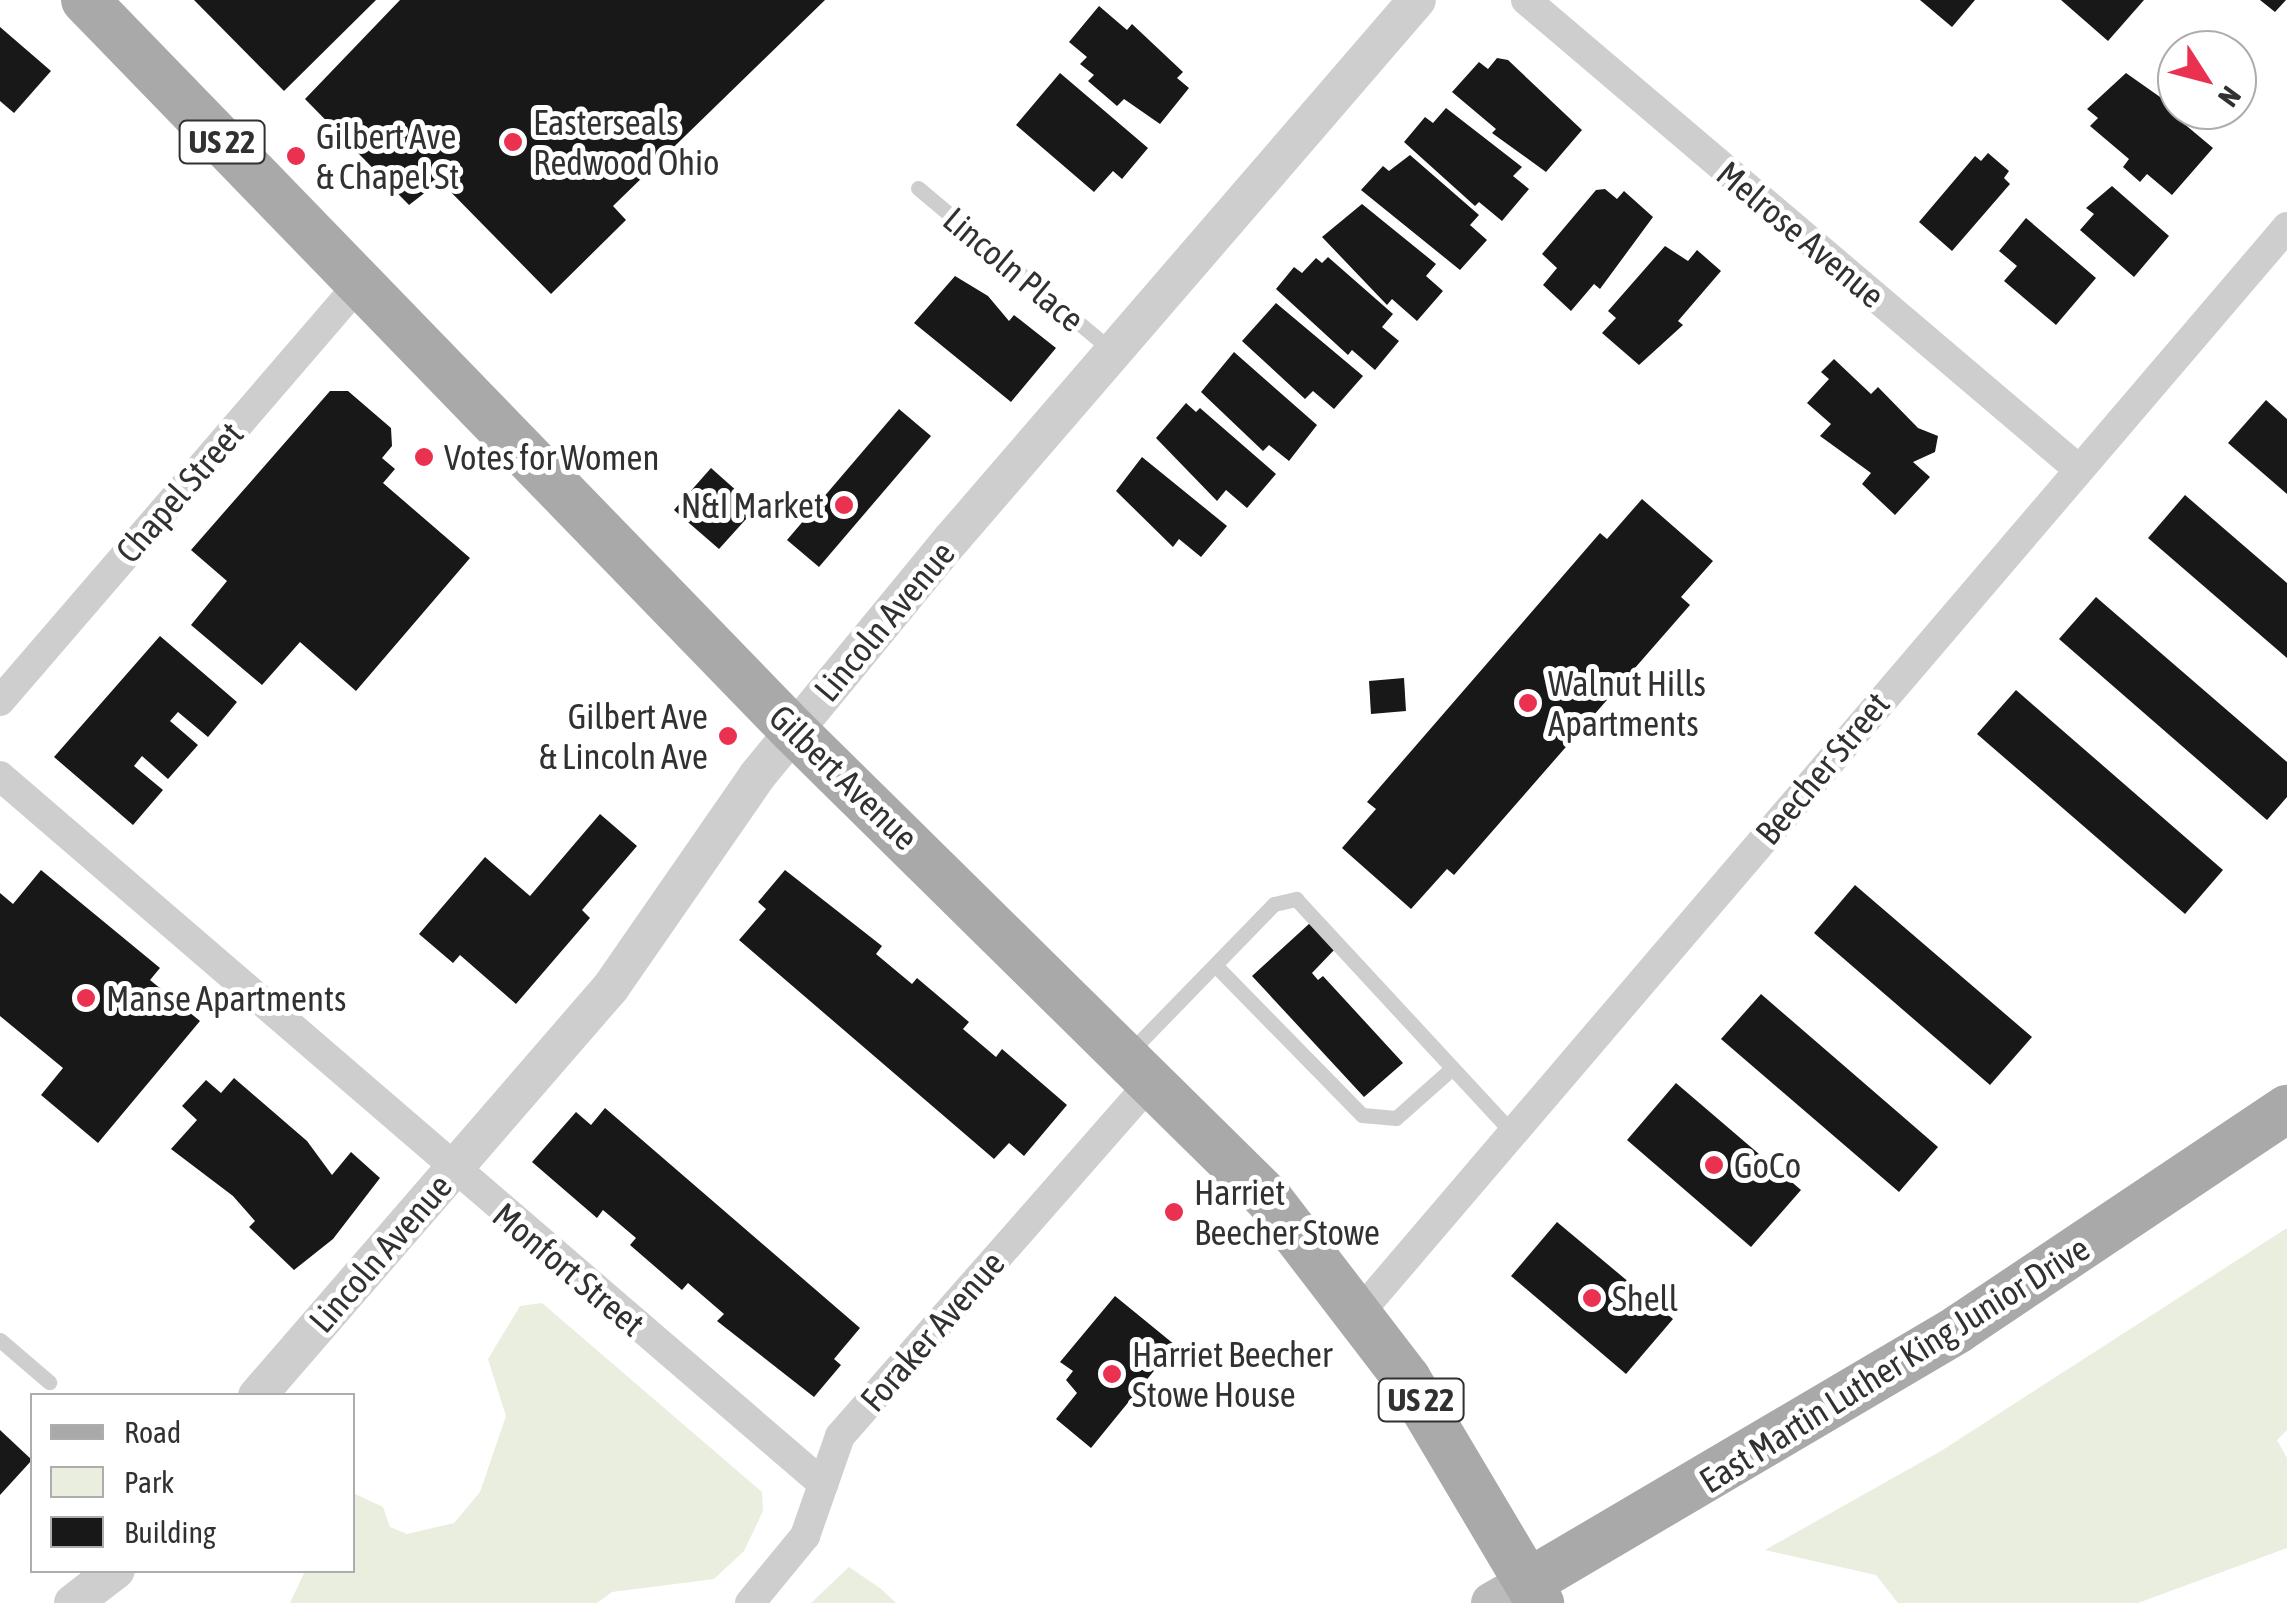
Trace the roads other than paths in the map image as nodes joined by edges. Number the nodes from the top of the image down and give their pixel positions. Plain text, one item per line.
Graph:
1 (85, 0) edge
2 (1417, 0) edge
3 (1526, 0) edge
4 (918, 188) dead end
5 (2287, 227) edge
6 (358, 284) junction
7 (1111, 350) junction
8 (2076, 468) junction
9 (0, 700) edge
10 (793, 730) junction
11 (0, 776) edge
12 (1214, 964) junction
13 (1140, 1068) junction
14 (1448, 1071) junction
15 (2287, 1109) edge
16 (1513, 1133) junction
17 (452, 1169) junction
18 (1360, 1312) junction
19 (0, 1340) edge
20 (49, 1382) dead end
21 (260, 1393) edge
22 (823, 1484) junction
23 (112, 1573) edge
24 (130, 1573) edge
25 (1520, 1596) edge
26 (73, 1603) edge
27 (114, 1603) edge
28 (750, 1603) edge

1 - 6 main road, Gilbert Avenue / US 22
2 - 7 street, Lincoln Avenue
3 - 8 street, Melrose Avenue
4 - 7 lane, Lincoln Place
5 - 8 street, Beecher Street
6 - 9 street, Chapel Street
6 - 10 main road, Gilbert Avenue / US 22
7 - 10 street, Lincoln Avenue
8 - 16 street, Beecher Street
10 - 13 main road, Gilbert Avenue / US 22
10 - 17 street, Lincoln Avenue
11 - 17 street, Monfort Street
12 - 13 lane
12 - 14 lane
12 - 14 lane
13 - 18 main road, Gilbert Avenue / US 22
13 - 22 street, Foraker Avenue
14 - 16 lane
15 - 25 main road, East Martin Luther King Junior Drive
16 - 18 street, Beecher Street
17 - 21 street, Lincoln Avenue
17 - 22 street, Monfort Street
18 - 25 main road, Gilbert Avenue / US 22
19 - 20 lane
22 - 28 street, Foraker Avenue
23 - 26 street
24 - 27 street

